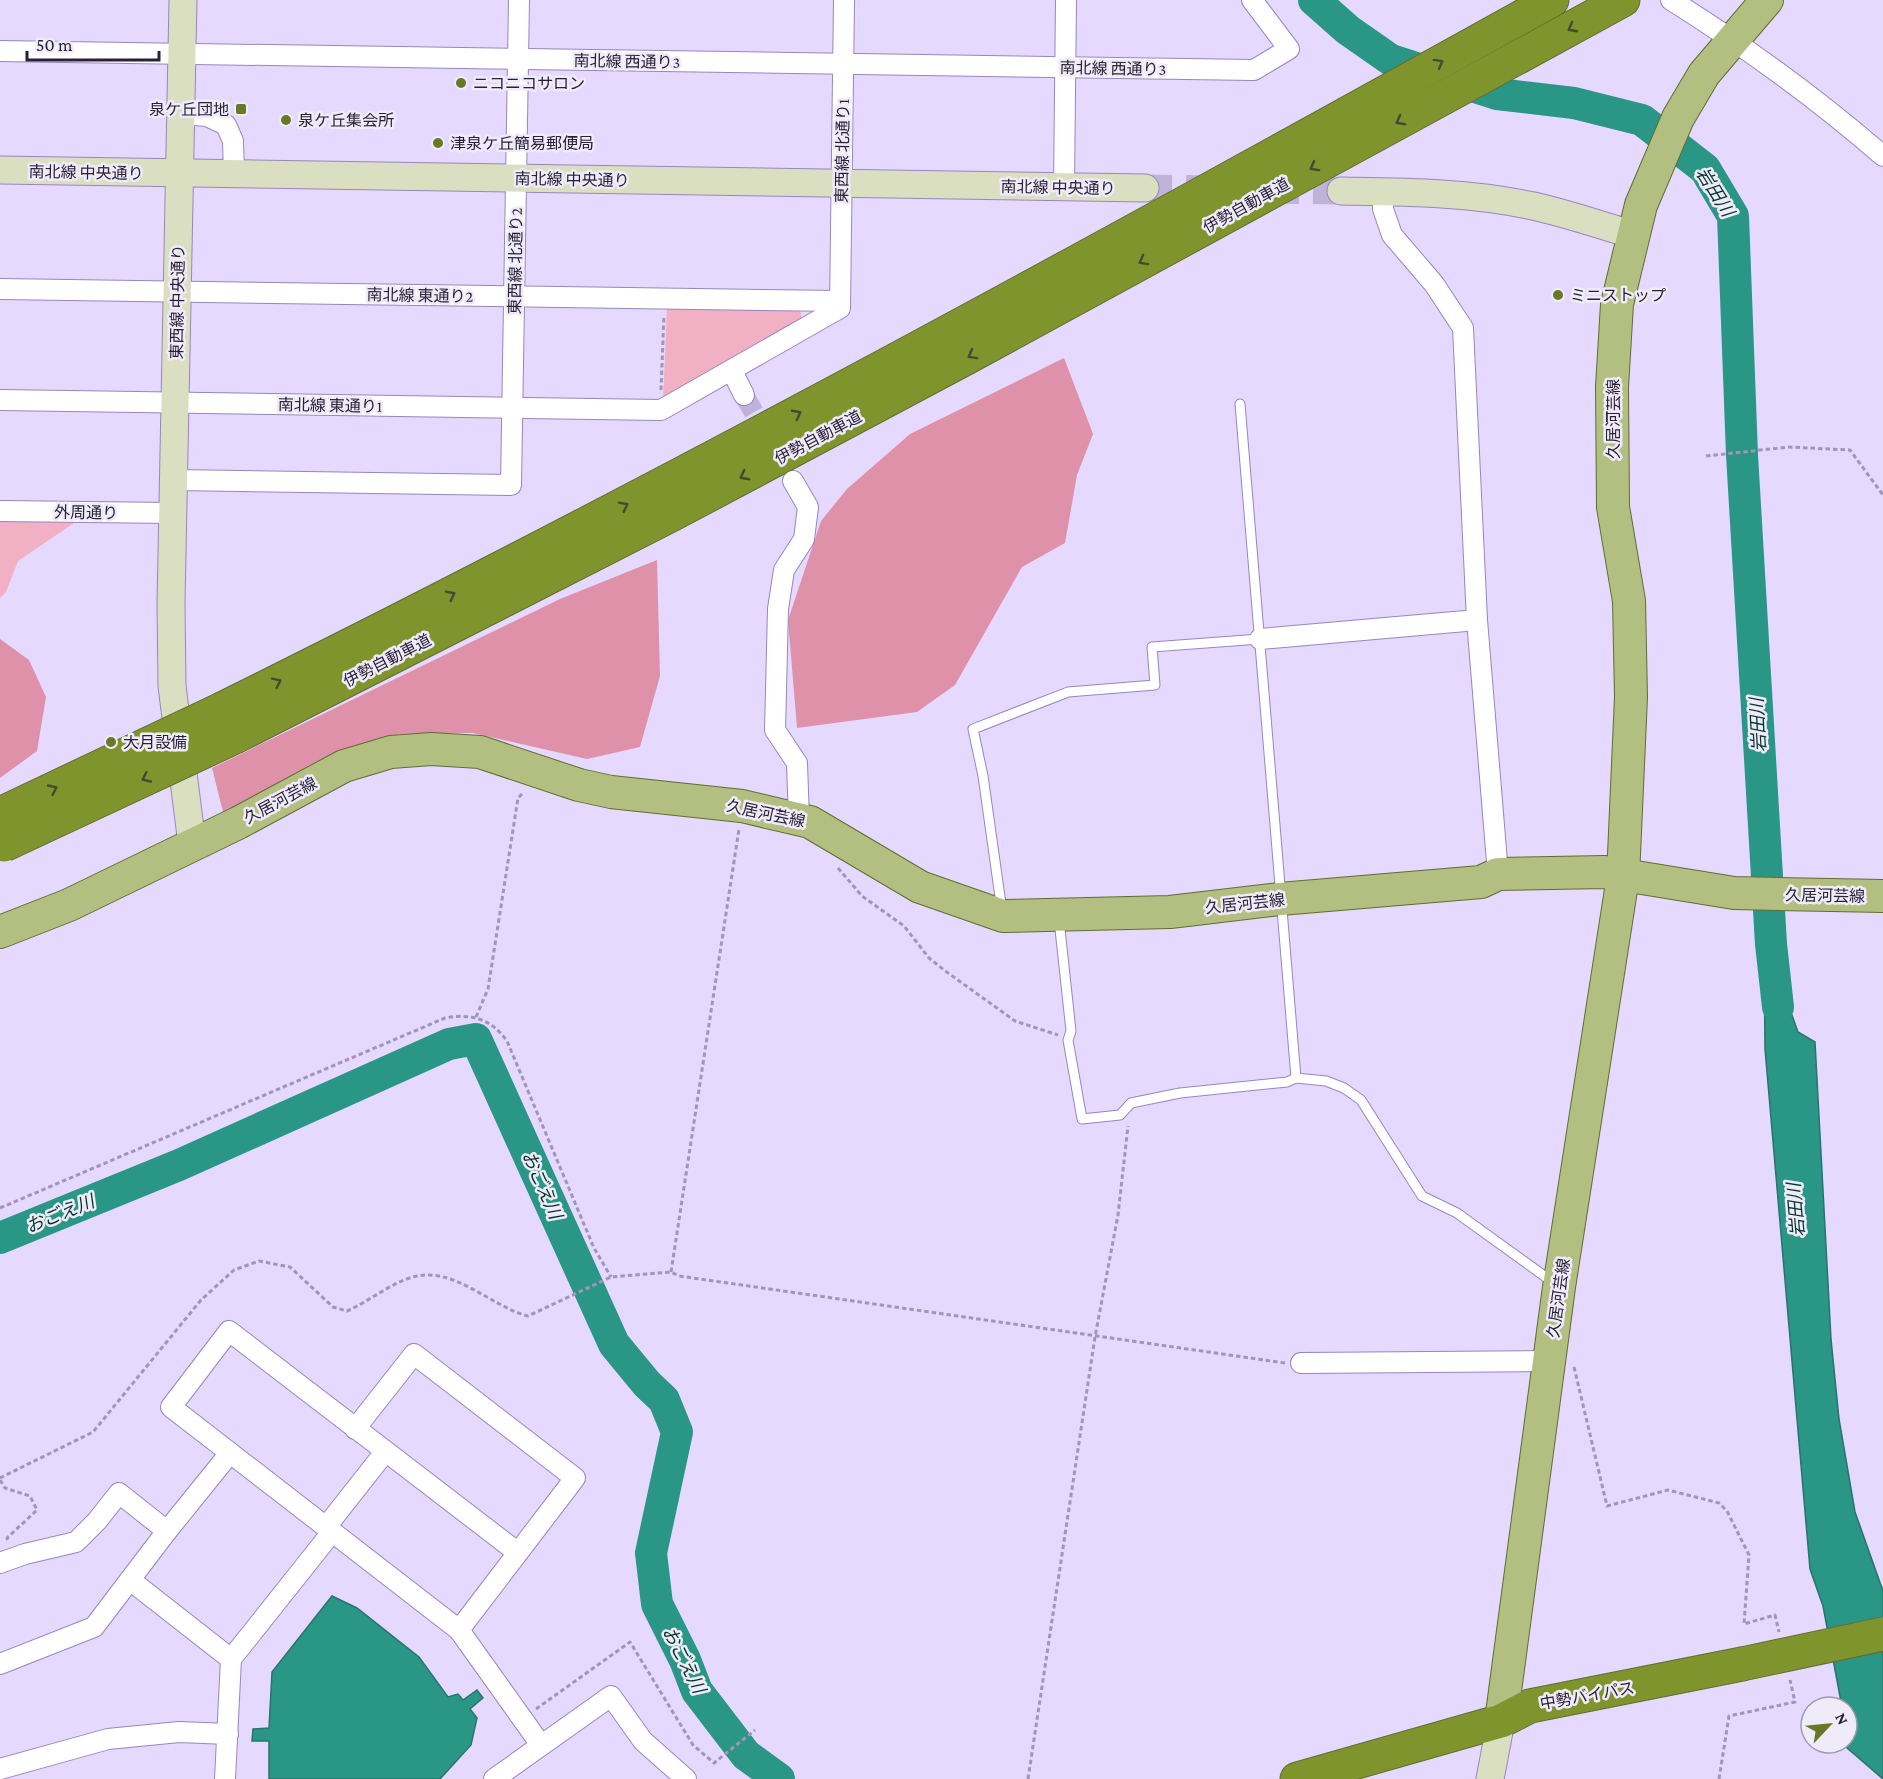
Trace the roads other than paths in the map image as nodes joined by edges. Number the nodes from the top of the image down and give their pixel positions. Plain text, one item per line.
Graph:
1 (183, 0) edge
2 (519, 0) edge
3 (844, 0) edge
4 (1066, 0) edge
5 (1252, 0) edge
6 (1552, 0) edge
7 (1623, 0) edge
8 (1671, 0) edge
9 (1767, 0) edge
10 (1727, 47) junction
11 (0, 51) edge
12 (182, 54) junction
13 (518, 59) junction
14 (844, 64) junction
15 (1065, 67) junction
16 (181, 114) junction
17 (1358, 125) junction
18 (1883, 156) edge
19 (0, 170) edge
20 (180, 173) junction
21 (234, 174) junction
22 (516, 178) junction
23 (842, 184) junction
24 (1064, 187) junction
25 (1145, 188) tunnel mouth
26 (1341, 191) tunnel mouth
27 (1383, 192) junction
28 (1634, 235) junction
29 (0, 288) edge
30 (177, 291) junction
31 (514, 297) junction
32 (840, 302) junction
33 (732, 371) junction
34 (744, 395) tunnel mouth
35 (0, 400) edge
36 (175, 403) junction
37 (1240, 404) dead end
38 (512, 408) junction
39 (174, 480) junction
40 (793, 481) dead end
41 (0, 512) edge
42 (173, 513) junction
43 (1478, 620) junction
44 (1260, 639) junction
45 (799, 820) junction
46 (1, 835) edge
47 (192, 844) junction
48 (1498, 874) junction
49 (1623, 877) junction
50 (1883, 896) edge
51 (1280, 899) junction
52 (1058, 915) junction
53 (1003, 916) junction
54 (0, 932) edge
55 (1296, 1078) junction
56 (1559, 1287) junction
57 (1561, 1360) junction
58 (1301, 1363) road end
59 (355, 1429) junction
60 (385, 1452) junction
61 (230, 1453) junction
62 (329, 1530) junction
63 (167, 1531) junction
64 (518, 1552) junction
65 (7, 1560) edge
66 (129, 1580) junction
67 (459, 1630) junction
68 (1883, 1634) edge
69 (231, 1659) junction
70 (0, 1664) edge
71 (1500, 1721) junction
72 (228, 1734) junction
73 (541, 1745) junction
74 (0, 1769) edge
75 (225, 1779) edge
76 (494, 1779) edge
77 (686, 1779) edge
78 (1297, 1779) edge
79 (1490, 1779) edge

1 - 12 street, 東西線 中央通り
2 - 13 street, 東西線 北通り2
3 - 14 street, 東西線 北通り1
4 - 15 street
5 - 15 street, 南北線 西通り3
17 -> 6 highway, 伊勢自動車道
7 -> 17 highway, 伊勢自動車道
8 - 10 street
9 - 10 main road, 久居河芸線
10 - 18 street
10 - 28 main road, 久居河芸線
11 - 12 street, 南北線 西通り3
12 - 13 street, 南北線 西通り3
12 - 16 street, 東西線 中央通り
13 - 14 street, 南北線 西通り3
13 - 22 street, 東西線 北通り2
14 - 15 street, 南北線 西通り3
14 - 23 street, 東西線 北通り1
15 - 24 street
16 - 20 street, 東西線 中央通り
16 - 21 street
17 - 46 highway, 伊勢自動車道, bridge
19 - 20 street, 南北線 中央通り
20 - 21 street, 南北線 中央通り
20 - 30 street, 東西線 中央通り
21 - 22 street, 南北線 中央通り
22 - 23 street, 南北線 中央通り
22 - 31 street, 東西線 北通り2
23 - 24 street, 南北線 中央通り
23 - 32 street, 東西線 北通り1
24 - 25 street, 南北線 中央通り
26 - 27 street
27 - 28 street
27 - 43 street
28 - 49 main road, 久居河芸線
29 - 30 street, 南北線 東通り2
30 - 31 street, 南北線 東通り2
30 - 36 street, 東西線 中央通り
31 - 32 street, 南北線 東通り2
31 - 38 street, 東西線 北通り2
32 - 33 street
33 - 34 street
33 - 38 street, 南北線 東通り1
35 - 36 street, 南北線 東通り1
36 - 38 street, 南北線 東通り1
36 - 39 street, 東西線 中央通り
37 - 44 lane
38 - 39 street, 東西線 北通り2
39 - 42 street, 東西線 中央通り
40 - 45 street
41 - 42 street, 外周通り
42 - 47 street, 東西線 中央通り
43 - 44 street
43 - 48 street
44 - 51 lane
44 - 53 lane
45 - 47 main road, 久居河芸線
45 - 53 main road, 久居河芸線
47 - 54 main road, 久居河芸線
48 - 49 main road, 久居河芸線
48 - 51 main road, 久居河芸線
49 - 50 main road, 久居河芸線
49 - 56 main road, 久居河芸線
51 - 52 main road, 久居河芸線
51 - 55 lane
52 - 53 main road, 久居河芸線
52 - 55 lane
55 - 56 lane
56 - 57 main road, 久居河芸線
57 - 58 street
57 - 71 main road, 久居河芸線
59 - 60 street
59 - 61 street
59 - 64 street
60 - 62 street
60 - 64 street
61 - 62 street
61 - 63 street
62 - 67 street
62 - 69 street
63 - 65 street
63 - 66 street
64 - 67 street
66 - 69 street
66 - 70 street
67 - 73 street
68 - 71 highway, 中勢バイパス, bridge
69 - 72 street
71 - 78 highway, 中勢バイパス
71 - 79 street
72 - 74 street
72 - 75 street
73 - 76 street
73 - 77 street

